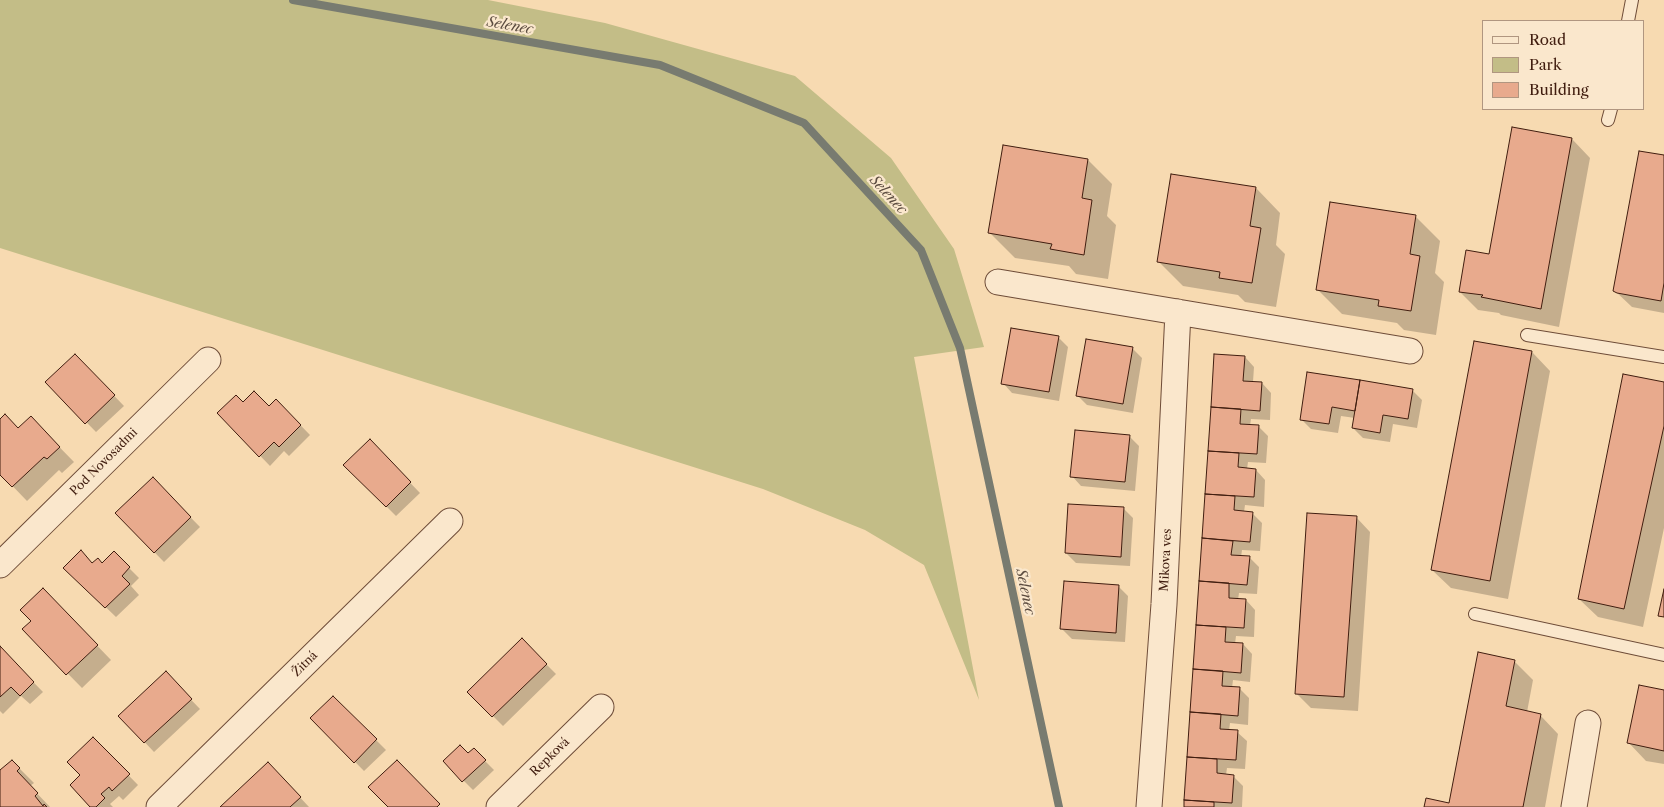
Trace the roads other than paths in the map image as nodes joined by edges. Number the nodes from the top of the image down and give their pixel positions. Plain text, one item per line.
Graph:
1 (1632, 0) edge
2 (1628, 20) edge
3 (998, 282) dead end
4 (1178, 312) junction
5 (1527, 335) dead end
6 (1410, 352) dead end
7 (1664, 357) edge
8 (208, 360) dead end
9 (450, 521) dead end
10 (4, 552) edge
11 (1475, 614) dead end
12 (1664, 655) edge
13 (601, 706) dead end
14 (1588, 723) dead end
15 (159, 807) edge
16 (499, 807) edge
17 (1149, 807) edge
18 (1574, 807) edge

1 - 2 lane
3 - 4 street
4 - 6 street
4 - 17 street, Mikova ves
5 - 7 lane
8 - 10 street, Pod Novosadmi
9 - 15 street, Žitná
11 - 12 lane
13 - 16 street, Repková
14 - 18 street

